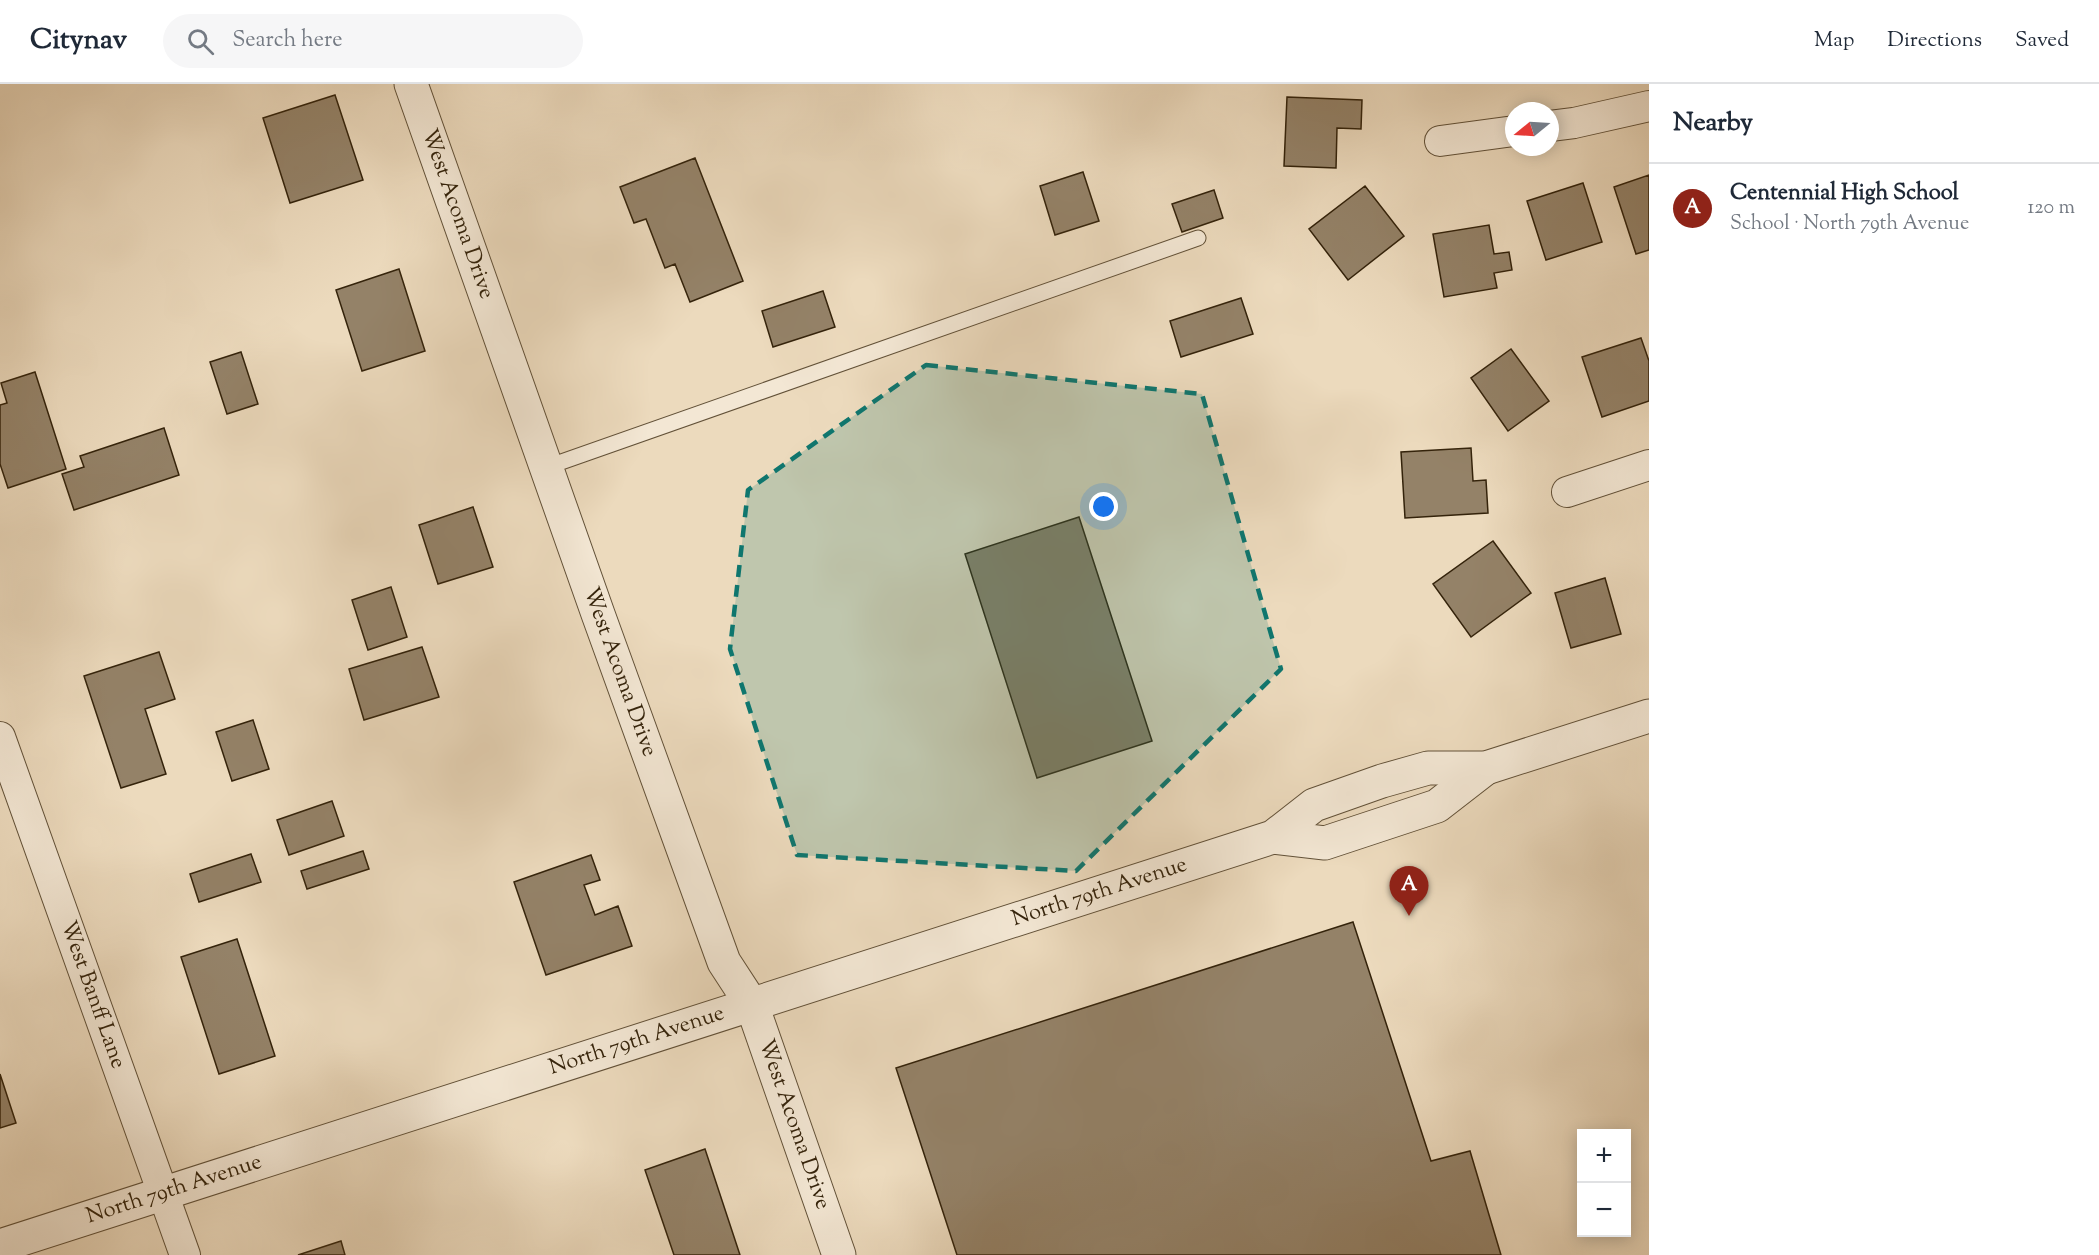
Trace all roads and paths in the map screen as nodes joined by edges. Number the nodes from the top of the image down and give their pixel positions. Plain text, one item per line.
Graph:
1 (411, 84) edge
2 (1649, 106) edge
3 (1559, 125) edge
4 (1505, 132) edge
5 (1440, 141) dead end
6 (1198, 238) dead end
7 (1649, 465) edge
8 (547, 467) junction
9 (1568, 492) dead end
10 (1649, 716) edge
11 (0, 737) edge
12 (752, 1005) junction
13 (164, 1194) junction
14 (0, 1246) edge
15 (185, 1255) edge
16 (839, 1255) edge

1 - 8 street, West Acoma Drive
2 - 3 street
4 - 5 street
6 - 8 lane
7 - 9 street
8 - 12 street, West Acoma Drive
10 - 12 street, North 79th Avenue
11 - 13 street, West Banff Lane
12 - 13 street, North 79th Avenue
12 - 16 street, West Acoma Drive
13 - 14 street, North 79th Avenue
13 - 15 street, West Banff Lane

